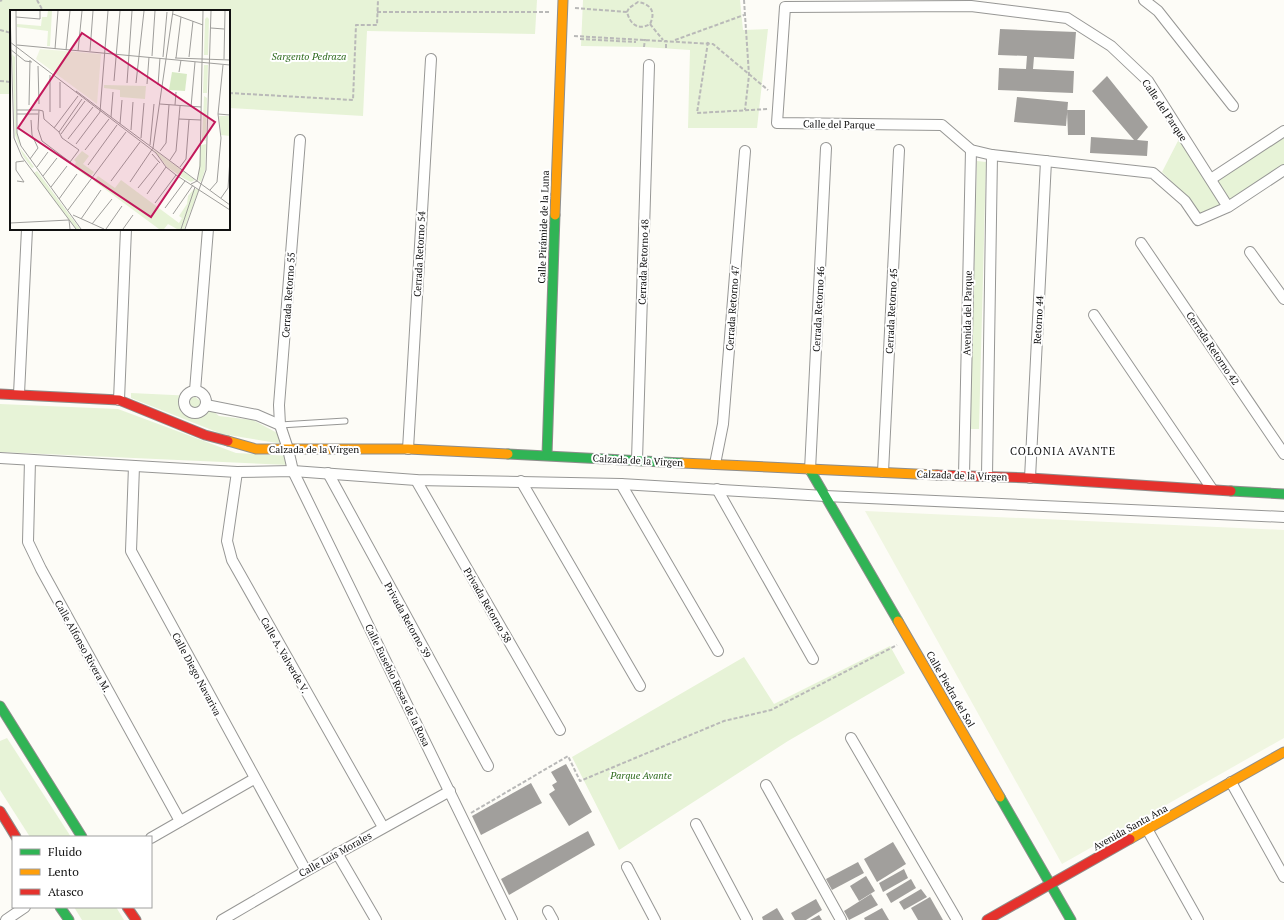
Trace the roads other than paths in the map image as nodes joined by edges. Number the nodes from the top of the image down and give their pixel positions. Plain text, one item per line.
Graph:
1 (1144, 0) edge
2 (562, 6) edge
3 (431, 59) dead end
4 (649, 65) dead end
5 (1233, 106) dead end
6 (1284, 131) edge
7 (300, 140) dead end
8 (826, 148) dead end
9 (899, 150) dead end
10 (971, 150) junction
11 (744, 151) dead end
12 (992, 155) junction
13 (1046, 161) junction
14 (1284, 170) edge
15 (1211, 179) junction
16 (1228, 207) junction
17 (27, 230) edge
18 (126, 230) edge
19 (208, 230) edge
20 (1141, 243) dead end
21 (1250, 252) dead end
22 (1284, 299) edge
23 (1094, 315) dead end
24 (195, 391) junction
25 (0, 394) edge
26 (19, 394) junction
27 (119, 400) junction
28 (206, 405) junction
29 (345, 421) dead end
30 (280, 425) junction
31 (288, 449) junction
32 (408, 449) junction
33 (1284, 454) edge
34 (546, 455) junction
35 (0, 458) edge
36 (30, 460) junction
37 (637, 460) junction
38 (715, 464) junction
39 (134, 466) junction
40 (810, 470) junction
41 (293, 471) junction
42 (237, 472) junction
43 (884, 472) junction
44 (328, 473) junction
45 (964, 476) junction
46 (986, 476) junction
47 (1030, 478) junction
48 (416, 480) junction
49 (521, 481) junction
50 (621, 484) junction
51 (717, 489) junction
52 (1212, 489) junction
53 (1284, 494) edge
54 (825, 496) junction
55 (1284, 517) edge
56 (718, 652) dead end
57 (813, 659) dead end
58 (640, 686) dead end
59 (0, 706) edge
60 (3, 728) dead end
61 (560, 730) dead end
62 (851, 738) dead end
63 (24, 743) junction
64 (1284, 752) edge
65 (488, 766) dead end
66 (254, 779) junction
67 (1231, 782) junction
68 (766, 785) dead end
69 (450, 791) junction
70 (0, 811) edge
71 (180, 821) junction
72 (696, 824) dead end
73 (383, 828) junction
74 (1147, 829) junction
75 (15, 836) edge
76 (81, 836) edge
77 (152, 837) edge
78 (338, 853) junction
79 (627, 867) dead end
80 (306, 871) junction
81 (1284, 877) edge
82 (1051, 884) junction
83 (24, 908) edge
84 (61, 908) edge
85 (128, 908) edge
86 (226, 919) edge
87 (6, 920) edge
88 (69, 920) edge
89 (136, 920) edge
90 (376, 920) edge
91 (512, 920) edge
92 (655, 920) edge
93 (747, 920) edge
94 (840, 920) edge
95 (957, 920) edge
96 (987, 920) edge
97 (1071, 920) edge
98 (1198, 920) edge

1 - 5 street
2 - 34 main road, Calle Pirámide de la Luna
3 - 32 street, Cerrada Retorno 54
4 - 37 street, Cerrada Retorno 48
6 - 15 street
7 - 30 street, Cerrada Retorno 55
8 - 40 street, Cerrada Retorno 46
9 - 43 street, Cerrada Retorno 45
10 - 12 street, Calle del Parque
10 - 15 street, Calle del Parque
10 - 45 street, Avenida del Parque
11 - 38 street, Cerrada Retorno 47
12 - 13 street, Calle del Parque
12 - 46 street
13 - 16 street, Calle del Parque
13 - 47 street, Retorno 44
14 - 16 street, Calle del Parque
15 - 16 street, Calle del Parque
17 - 26 street
18 - 27 street
19 - 24 street
20 - 33 street, Cerrada Retorno 42
21 - 22 street
23 - 52 street
24 - 28 street
24 - 28 street
25 - 26 main road, Calzada de la Virgen
26 - 27 main road, Calzada de la Virgen
27 - 31 main road, Calzada de la Virgen
28 - 30 street
29 - 30 lane
30 - 31 street, Cerrada Retorno 55
31 - 32 main road, Calzada de la Virgen
31 - 41 street, Calle Eusebio Rosas de la Rosa
32 - 34 main road, Calzada de la Virgen
34 - 37 main road, Calzada de la Virgen
35 - 36 street
36 - 39 street
36 - 71 street, Calle Alfonso Rivera M.
37 - 38 main road, Calzada de la Virgen
38 - 40 main road, Calzada de la Virgen
39 - 42 street
39 - 66 street, Calle Diego Navariva
40 - 43 main road, Calzada de la Virgen
40 - 54 main road, Calle Piedra del Sol
41 - 42 street
41 - 44 street
41 - 69 street, Calle Eusebio Rosas de la Rosa
42 - 73 street, Calle A. Valverde V.
43 - 45 main road, Calzada de la Virgen
44 - 48 street
44 - 65 street, Privada Retorno 39
45 - 46 main road, Calzada de la Virgen
46 - 47 main road, Calzada de la Virgen
47 - 52 main road, Calzada de la Virgen
48 - 49 street
48 - 61 street, Privada Retorno 38
49 - 50 street
49 - 58 street
50 - 51 street
50 - 56 street
51 - 54 street
51 - 57 street
52 - 53 main road, Calzada de la Virgen
54 - 55 street
54 - 82 main road, Calle Piedra del Sol
59 - 63 main road
60 - 63 main road
62 - 95 street
63 - 76 main road
64 - 67 main road, Avenida Santa Ana
66 - 71 street
66 - 80 street, Calle Diego Navariva
67 - 74 main road, Avenida Santa Ana
67 - 81 street
68 - 94 street
69 - 73 street, Calle Luis Morales
69 - 91 street, Calle Eusebio Rosas de la Rosa
70 - 75 main road
71 - 77 street
72 - 93 street
73 - 78 street, Calle Luis Morales
74 - 82 main road, Avenida Santa Ana
74 - 98 street
78 - 80 street, Calle Luis Morales
78 - 90 street
79 - 92 street
80 - 86 street, Calle Luis Morales
82 - 96 main road, Avenida Santa Ana
82 - 97 main road, Calle Piedra del Sol
83 - 87 street
84 - 88 main road
85 - 89 main road

